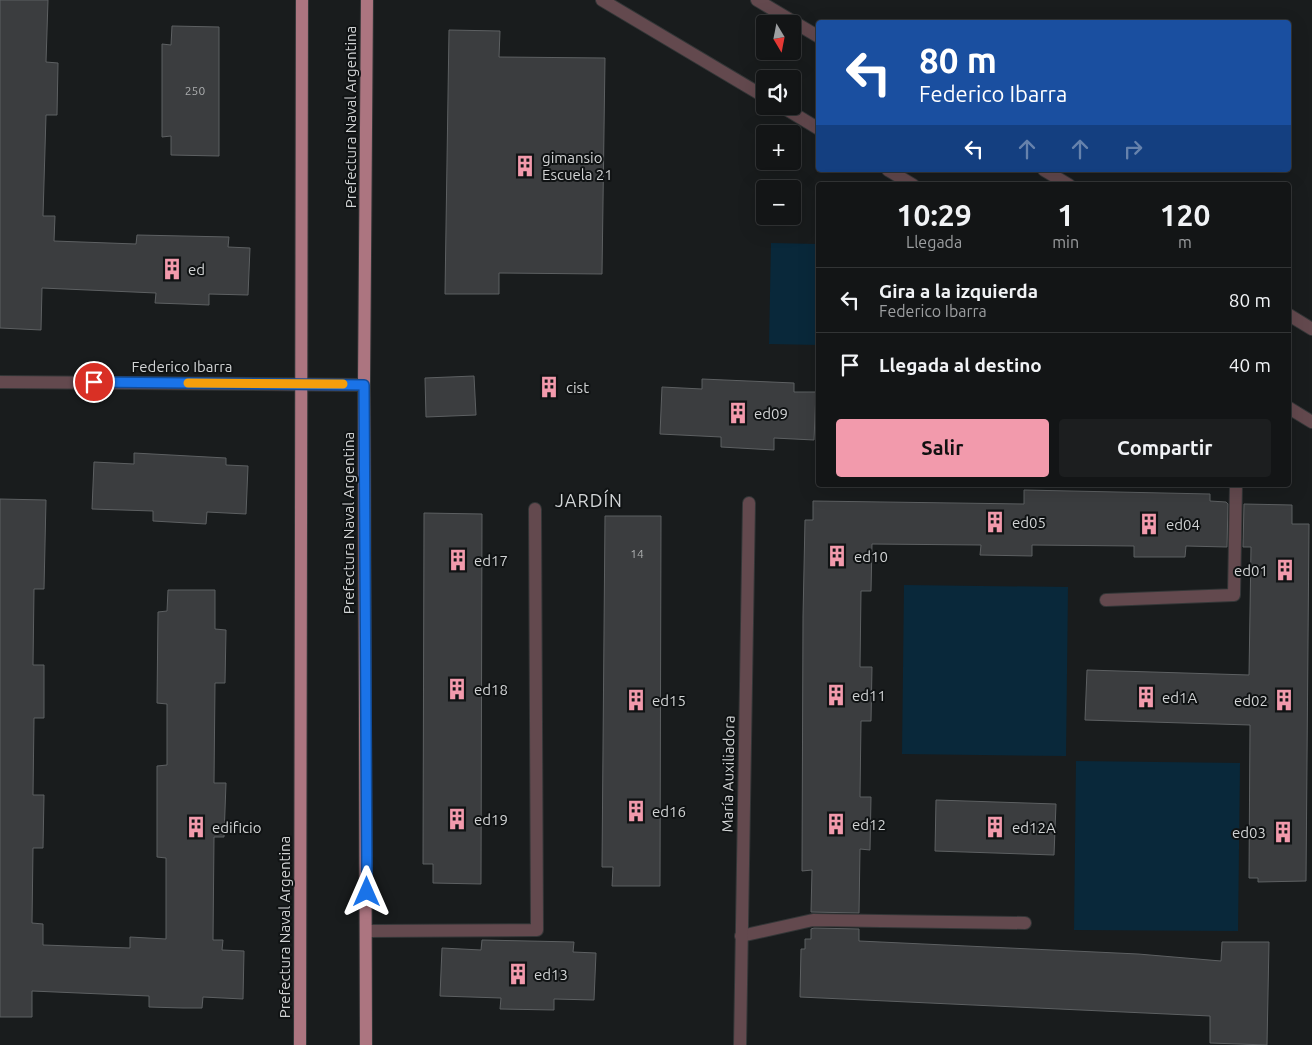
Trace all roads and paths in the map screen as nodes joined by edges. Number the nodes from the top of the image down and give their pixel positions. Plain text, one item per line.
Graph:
1 (302, 0) edge
2 (367, 0) edge
3 (602, 0) edge
4 (757, 0) edge
5 (816, 34) edge
6 (756, 92) edge
7 (795, 115) edge
8 (816, 127) edge
9 (891, 172) edge
10 (1047, 172) edge
11 (908, 182) edge
12 (1064, 182) edge
13 (1291, 316) edge
14 (1312, 329) edge
15 (0, 382) edge
16 (300, 383) junction
17 (364, 385) junction
18 (1291, 409) edge
19 (1312, 422) edge
20 (1236, 487) edge
21 (749, 503) dead end
22 (535, 509) dead end
23 (1106, 600) dead end
24 (1025, 923) dead end
25 (367, 931) junction
26 (741, 936) junction
27 (300, 1045) edge
28 (366, 1045) edge
29 (740, 1045) edge

1 - 16 main road, Prefectura Naval Argentina
2 - 17 main road, Prefectura Naval Argentina
3 - 6 street
4 - 5 street
7 - 8 street
9 - 11 street
10 - 12 street
13 - 14 street
15 - 16 street, Federico Ibarra
16 - 17 street, Federico Ibarra
16 - 27 main road, Prefectura Naval Argentina
17 - 25 main road, Prefectura Naval Argentina
18 - 19 street
20 - 23 street
21 - 26 street, María Auxiliadora
22 - 25 street
24 - 26 street
25 - 28 main road, Prefectura Naval Argentina
26 - 29 street, María Auxiliadora

